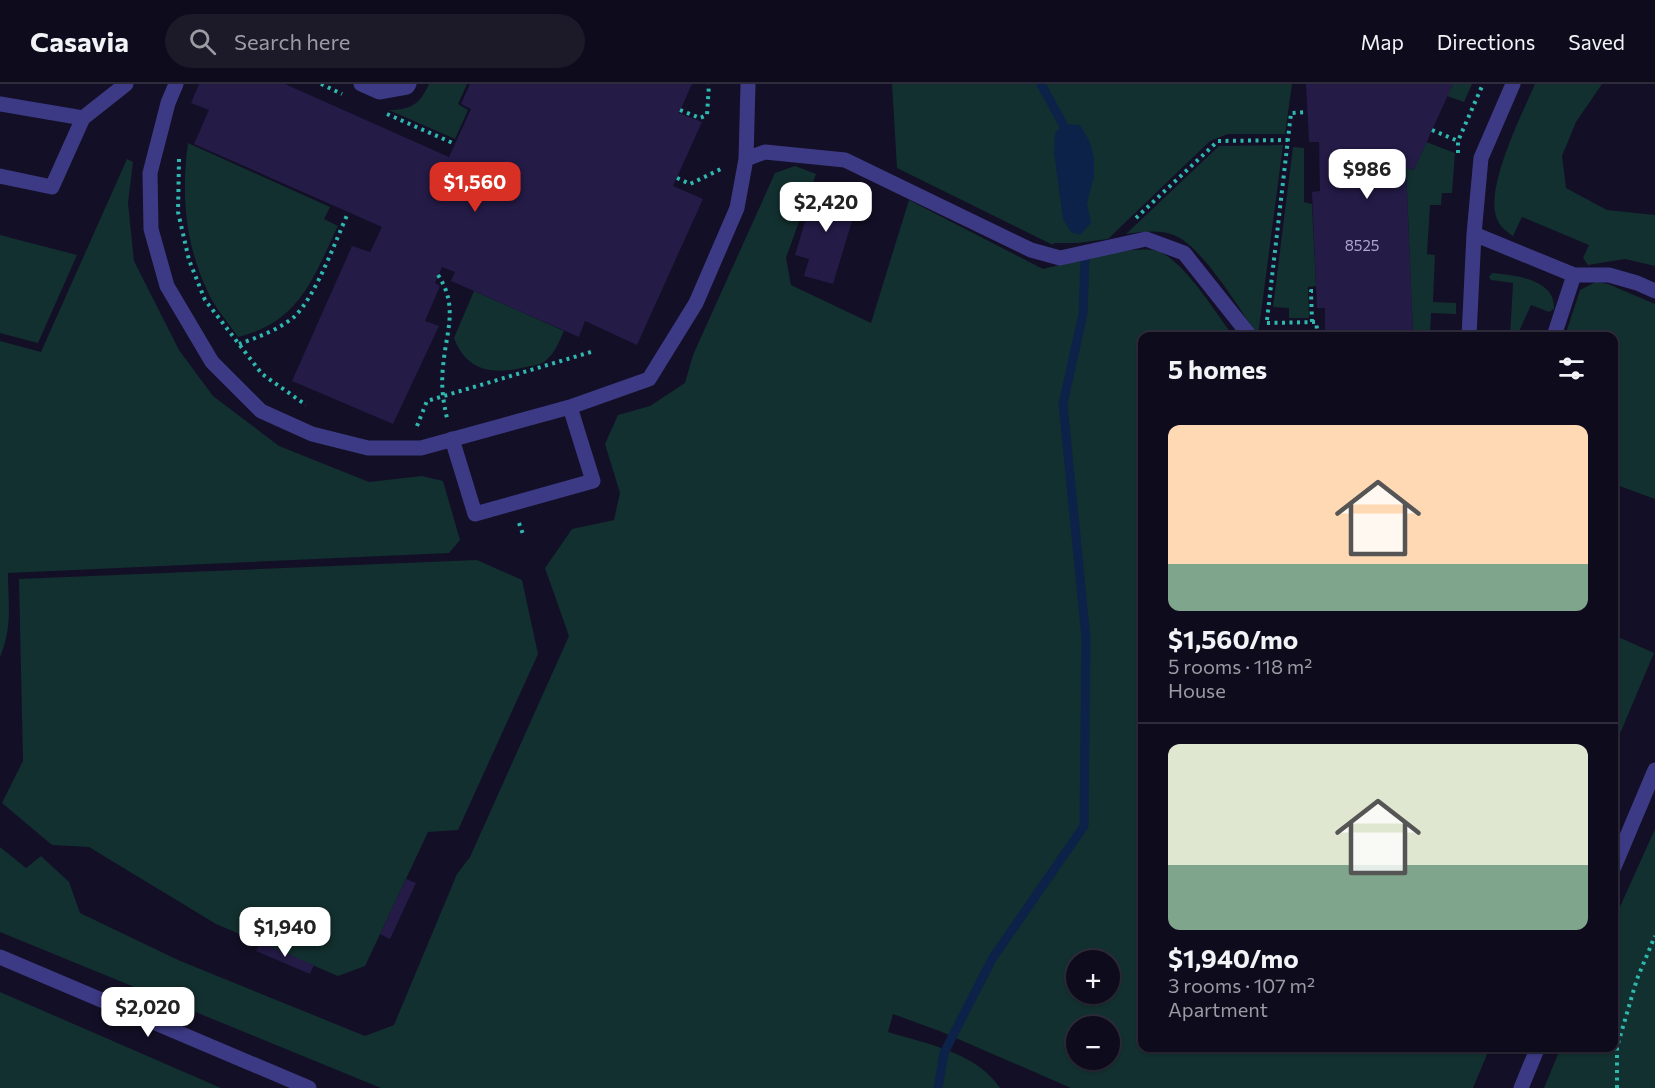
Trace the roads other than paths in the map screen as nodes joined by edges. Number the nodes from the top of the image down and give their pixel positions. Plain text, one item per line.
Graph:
1 (126, 84) edge
2 (176, 84) edge
3 (361, 84) edge
4 (409, 84) edge
5 (748, 84) edge
6 (1513, 84) edge
7 (0, 104) edge
8 (83, 117) junction
9 (746, 159) junction
10 (0, 176) edge
11 (1474, 234) junction
12 (1574, 275) junction
13 (1655, 291) edge
14 (1247, 332) edge
15 (1469, 332) edge
16 (1555, 332) edge
17 (570, 406) junction
18 (452, 440) junction
19 (1655, 770) edge
20 (1618, 858) edge
21 (0, 957) edge
22 (1536, 1052) edge
23 (309, 1088) edge
24 (1521, 1088) edge

1 - 8 street
2 - 18 street
3 - 4 street
5 - 9 street
6 - 11 street
7 - 8 street
8 - 10 street
9 - 14 street
9 - 17 street
11 - 12 street
11 - 15 street
12 - 13 street
12 - 16 street
17 - 18 street
17 - 18 street
19 - 20 street
21 - 23 street
22 - 24 street

